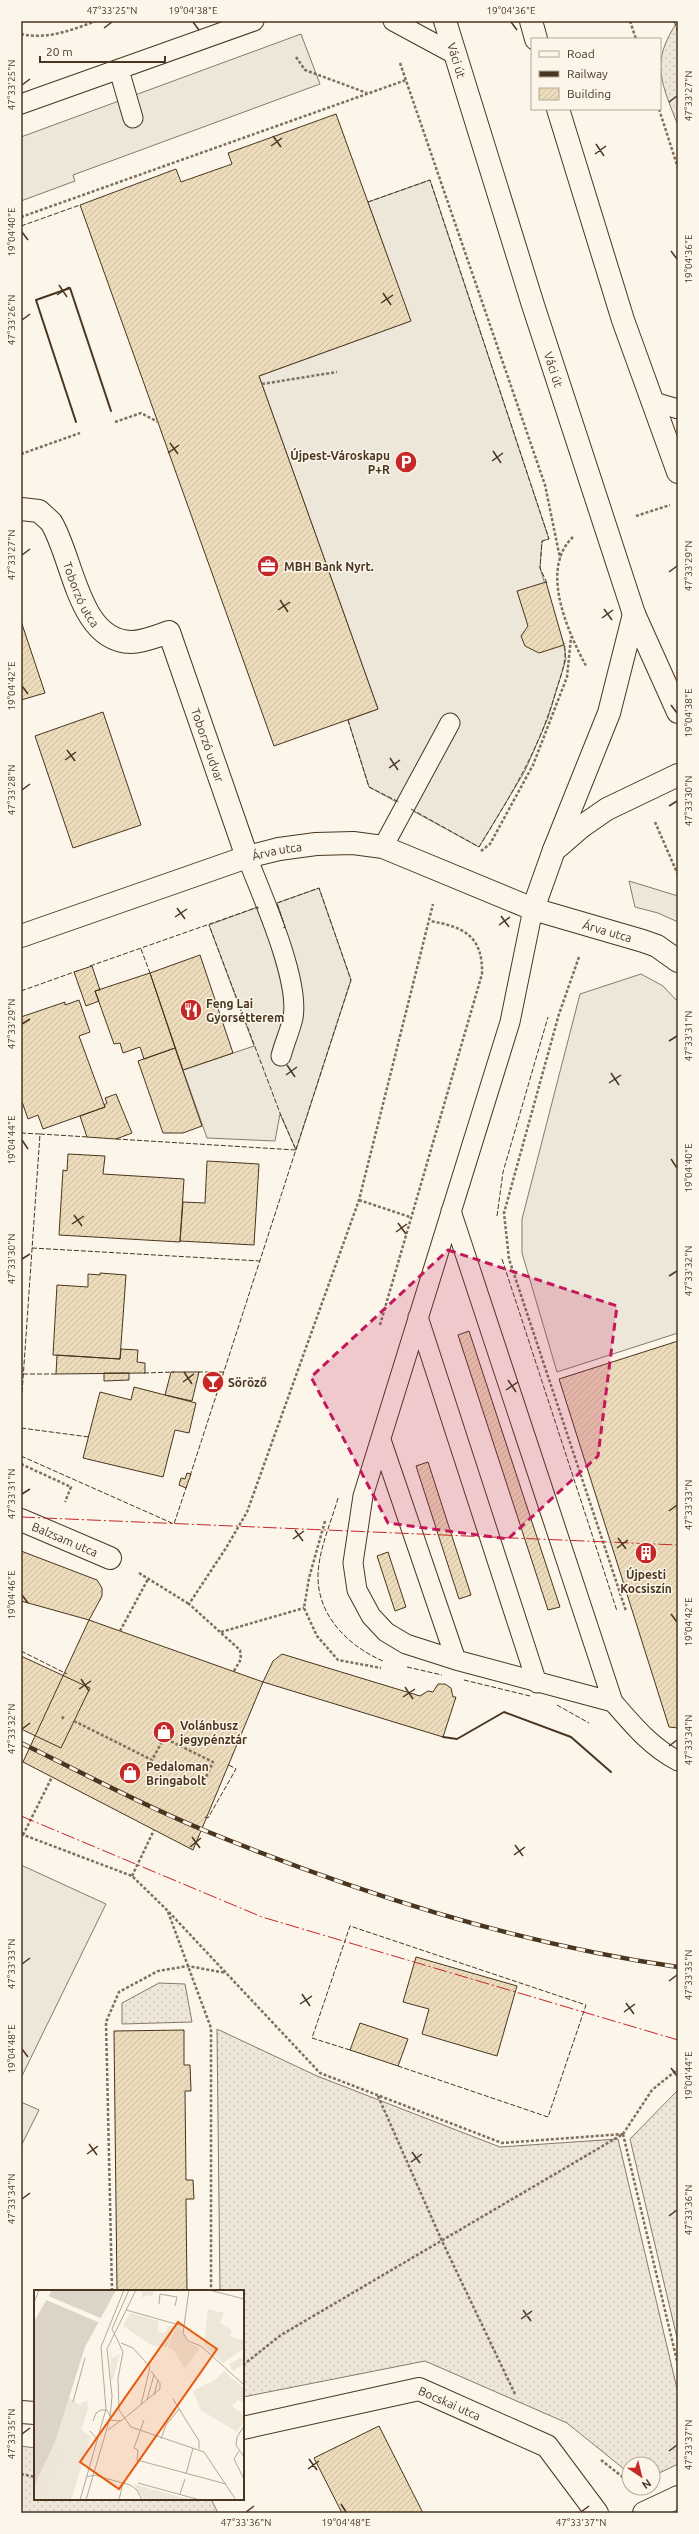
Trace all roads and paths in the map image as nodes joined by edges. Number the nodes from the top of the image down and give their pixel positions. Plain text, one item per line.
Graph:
1 (96, 21) edge
2 (254, 21) edge
3 (393, 21) edge
4 (446, 21) edge
5 (531, 21) edge
6 (630, 21) edge
7 (21, 34) edge
8 (536, 38) edge
9 (636, 38) edge
10 (456, 55) junction
11 (296, 57) dead end
12 (398, 58) dead end
13 (119, 70) junction
14 (406, 80) junction
15 (367, 93) junction
16 (21, 104) edge
17 (558, 110) edge
18 (659, 110) edge
19 (133, 118) dead end
20 (678, 168) edge
21 (21, 217) edge
22 (337, 372) dead end
23 (262, 384) dead end
24 (651, 401) junction
25 (678, 409) edge
26 (115, 422) dead end
27 (158, 422) dead end
28 (80, 434) dead end
29 (21, 454) edge
30 (678, 472) edge
31 (21, 509) edge
32 (634, 614) junction
33 (169, 632) joint
34 (678, 712) edge
35 (450, 723) dead end
36 (678, 775) edge
37 (383, 847) junction
38 (554, 850) junction
39 (247, 857) junction
40 (453, 875) junction
41 (533, 909) junction
42 (430, 921) junction
43 (590, 925) junction
44 (21, 936) edge
45 (678, 961) edge
46 (280, 1056) dead end
47 (358, 1200) junction
48 (451, 1211) junction
49 (410, 1217) junction
50 (418, 1317) junction
51 (378, 1332) dead end
52 (381, 1440) junction
53 (21, 1464) edge
54 (71, 1487) dead end
55 (21, 1520) edge
56 (110, 1558) joint
57 (148, 1579) junction
58 (189, 1604) junction
59 (304, 1608) dead end
60 (626, 1611) dead end
61 (120, 1631) dead end
62 (221, 1632) junction
63 (456, 1660) junction
64 (234, 1671) dead end
65 (537, 1683) junction
66 (613, 1702) junction
67 (74, 1721) dead end
68 (678, 1762) edge
69 (52, 1777) dead end
70 (206, 1777) dead end
71 (154, 1830) dead end
72 (22, 1834) edge
73 (132, 1876) junction
74 (167, 1910) junction
75 (188, 1966) junction
76 (228, 1974) junction
77 (678, 2069) edge
78 (377, 2095) junction
79 (623, 2134) junction
80 (442, 2241) junction
81 (112, 2290) edge
82 (211, 2290) edge
83 (244, 2363) edge
84 (678, 2365) edge
85 (514, 2390) dead end
86 (21, 2412) edge
87 (34, 2413) edge
88 (244, 2428) edge
89 (21, 2474) edge
90 (34, 2477) edge
91 (678, 2497) edge
92 (596, 2513) edge
93 (644, 2513) edge

1 - 7 path
2 - 13 lane
3 - 10 lane
4 - 10 street, Váci út
5 - 8 street
6 - 9 path
10 - 32 street, Váci út
11 - 15 path
12 - 14 path
13 - 16 lane
13 - 19 lane
14 - 15 path
14 - 40 path
15 - 21 path
17 - 24 street
18 - 20 path
22 - 23 path
24 - 25 lane
24 - 30 street
26 - 27 path
28 - 29 path
31 - 33 street, Toborzó utca
32 - 34 street, Váci út
32 - 38 street
33 - 39 street, Toborzó udvar
35 - 37 lane
36 - 38 street
37 - 39 street, Árva utca
37 - 40 street, Árva utca
38 - 41 street
39 - 44 street, Árva utca
39 - 46 lane
40 - 41 street, Árva utca
40 - 42 path
41 - 43 street, Árva utca
41 - 48 lane
42 - 47 path
42 - 49 path
43 - 45 street, Árva utca
43 - 60 path
47 - 49 path
47 - 58 path
48 - 50 lane
48 - 66 lane
49 - 51 path
50 - 52 lane
50 - 65 lane
52 - 63 lane
52 - 63 lane
53 - 54 path
55 - 56 street, Balzsam utca
56 - 57 path
57 - 58 path
57 - 61 path
58 - 62 path
59 - 62 path
62 - 64 path
63 - 65 lane
65 - 66 lane
66 - 68 lane
67 - 70 path
69 - 72 path
71 - 73 path
72 - 73 path
73 - 74 path
74 - 75 path
74 - 76 path
75 - 76 path
75 - 81 path
75 - 82 path
76 - 78 path
77 - 79 path
78 - 79 path
78 - 80 path
79 - 80 path
79 - 84 path
80 - 83 path
80 - 85 path
86 - 87 street
88 - 92 street, Bocskai utca
89 - 90 path
91 - 93 street

